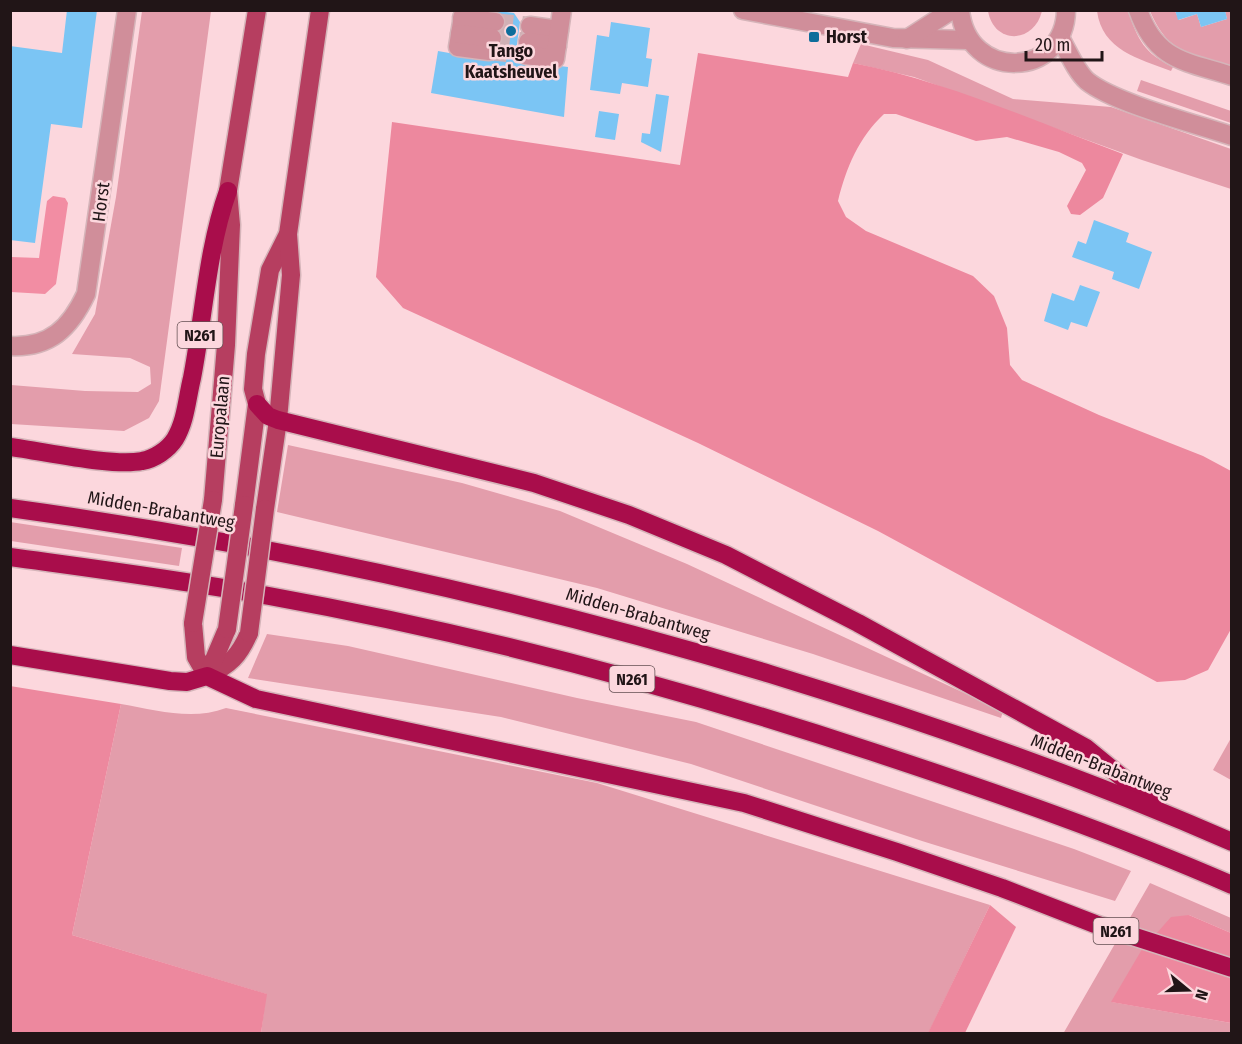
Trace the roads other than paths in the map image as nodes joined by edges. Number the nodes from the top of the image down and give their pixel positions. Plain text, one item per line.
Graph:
1 (127, 10) edge
2 (257, 10) edge
3 (320, 10) edge
4 (562, 10) edge
5 (743, 10) edge
6 (952, 10) edge
7 (960, 10) edge
8 (1066, 10) edge
9 (1138, 10) edge
10 (462, 21) edge
11 (558, 38) junction
12 (1060, 38) junction
13 (908, 39) junction
14 (968, 40) junction
15 (1042, 55) junction
16 (1081, 75) junction
17 (1232, 76) edge
18 (1232, 136) edge
19 (228, 191) junction
20 (288, 234) junction
21 (10, 346) edge
22 (257, 404) junction
23 (278, 420) junction
24 (10, 447) edge
25 (10, 508) edge
26 (10, 557) edge
27 (10, 655) edge
28 (207, 676) junction
29 (1165, 813) junction
30 (1232, 842) edge
31 (1232, 885) edge
32 (1232, 968) edge

1 - 21 street, Horst
2 - 19 main road, Europalaan
3 - 20 main road, Europalaan
4 - 11 street
5 - 13 street
6 - 13 street
7 - 14 street
8 - 12 street
9 - 17 street
10 - 10 street
11 - 11 street
12 - 15 street
12 - 16 street
13 - 14 street
14 - 15 street
15 - 16 street
16 - 18 street
19 - 24 highway, N261
19 - 28 main road, Europalaan, bridge
20 - 22 main road, Europalaan
20 - 23 main road, Europalaan
22 - 23 highway
22 - 28 main road, Europalaan, bridge
23 - 28 main road, Europalaan, bridge
23 - 29 highway, N261
25 - 29 highway, Midden-Brabantweg / N261
26 - 31 highway, N261
27 - 28 highway
28 - 32 highway, N261
29 - 30 highway, Midden-Brabantweg / N261

